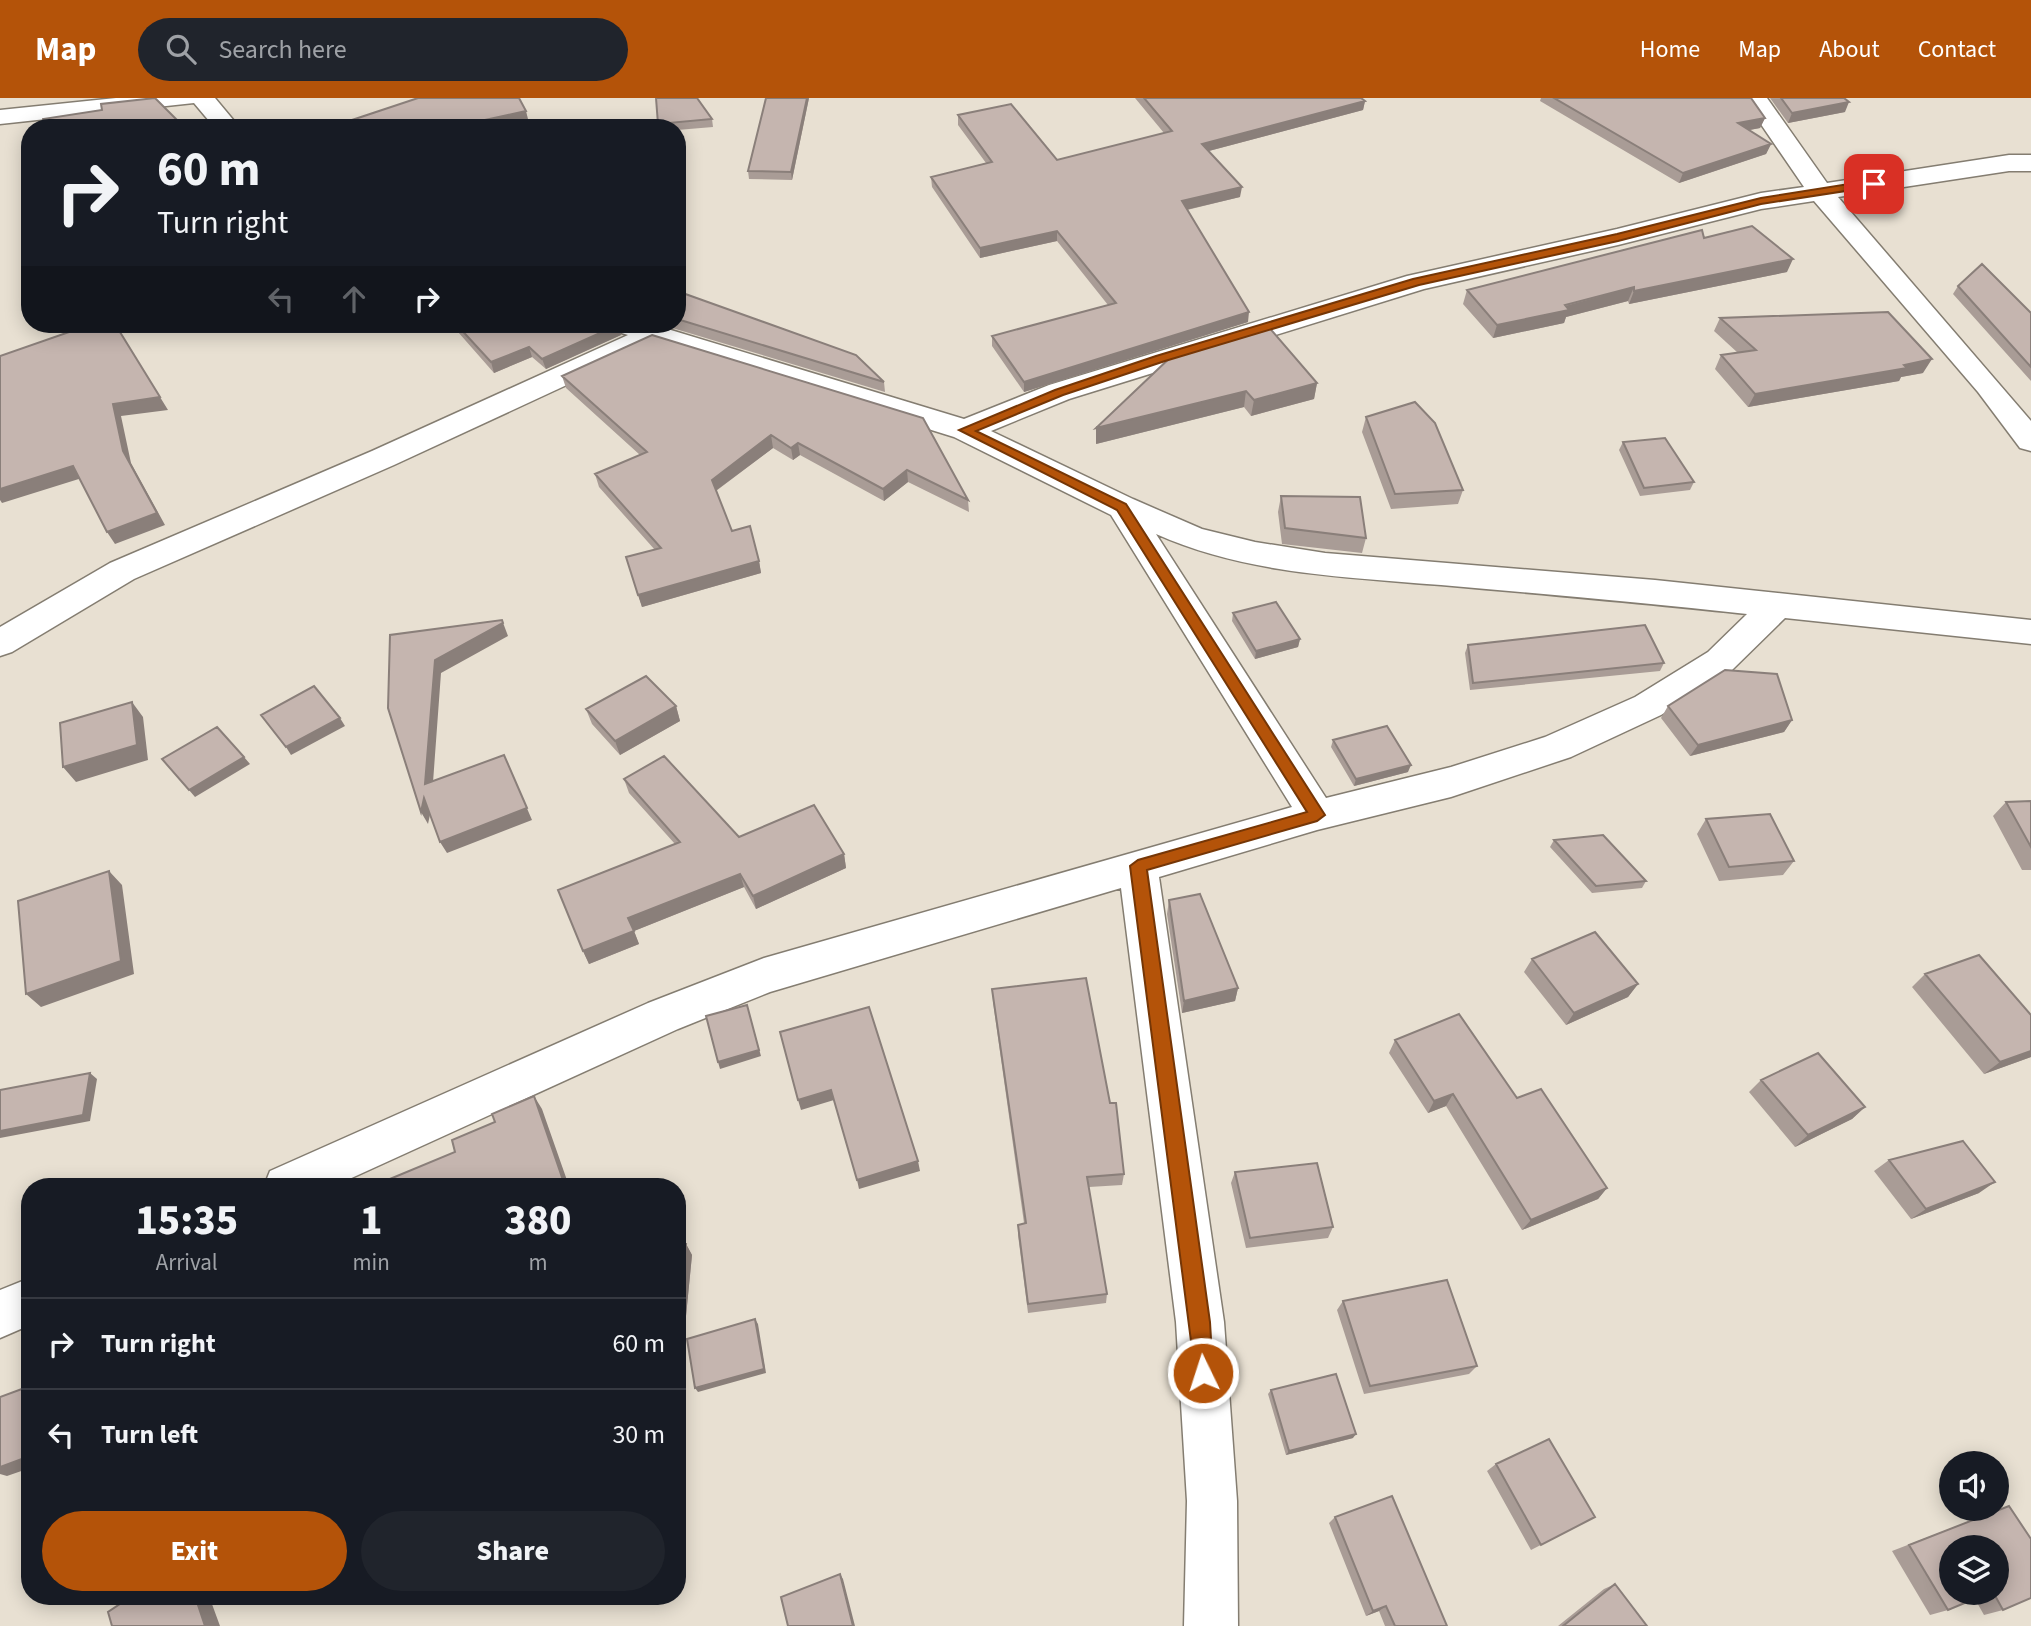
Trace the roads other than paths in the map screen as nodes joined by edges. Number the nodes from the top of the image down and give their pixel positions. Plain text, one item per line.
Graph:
1 (187, 98) edge
2 (202, 98) edge
3 (1755, 98) edge
4 (0, 117) edge
5 (220, 119) edge
6 (2031, 163) edge
7 (1820, 192) junction
8 (650, 333) edge
9 (653, 334) junction
10 (965, 430) junction
11 (2031, 441) edge
12 (1122, 507) junction
13 (1777, 605) junction
14 (2031, 632) edge
15 (0, 643) edge
16 (1317, 815) junction
17 (1138, 866) junction
18 (304, 1178) edge
19 (21, 1305) edge
20 (0, 1314) edge
21 (1211, 1626) edge

1 - 4 street
2 - 5 street
3 - 7 street
6 - 7 street
7 - 10 street
7 - 11 street
8 - 9 street
9 - 10 street
9 - 15 street
10 - 12 street
12 - 13 street
12 - 16 street
13 - 14 street
13 - 16 street
16 - 17 street
17 - 18 street
17 - 21 street
19 - 20 street

